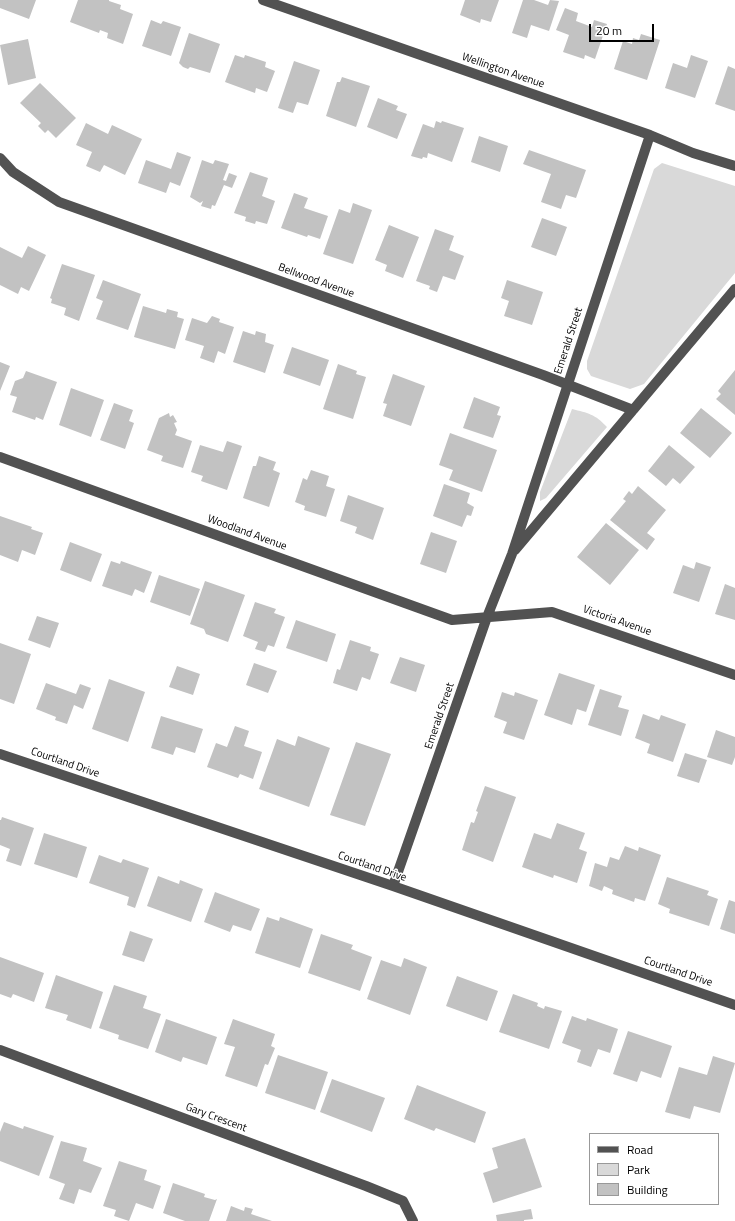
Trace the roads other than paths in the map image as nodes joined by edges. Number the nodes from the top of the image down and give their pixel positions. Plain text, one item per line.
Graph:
1 (263, 0) edge
2 (650, 136) junction
3 (0, 158) edge
4 (735, 166) edge
5 (735, 289) edge
6 (567, 384) junction
7 (633, 410) junction
8 (0, 457) edge
9 (512, 554) junction
10 (487, 617) junction
11 (735, 675) edge
12 (0, 754) edge
13 (393, 886) junction
14 (735, 1005) edge
15 (0, 1050) edge
16 (413, 1221) edge

1 - 2 street, Wellington Avenue
2 - 4 street, Wellington Avenue
2 - 6 street, Emerald Street
3 - 6 street, Bellwood Avenue
5 - 7 street, Emerald Street
6 - 7 street, Bellwood Avenue
6 - 9 street, Emerald Street
7 - 9 street, Emerald Street
8 - 10 street, Woodland Avenue
9 - 10 street, Emerald Street
10 - 11 street, Victoria Avenue
10 - 13 street, Emerald Street
12 - 13 street, Courtland Drive
13 - 14 street, Courtland Drive
15 - 16 street, Gary Crescent

